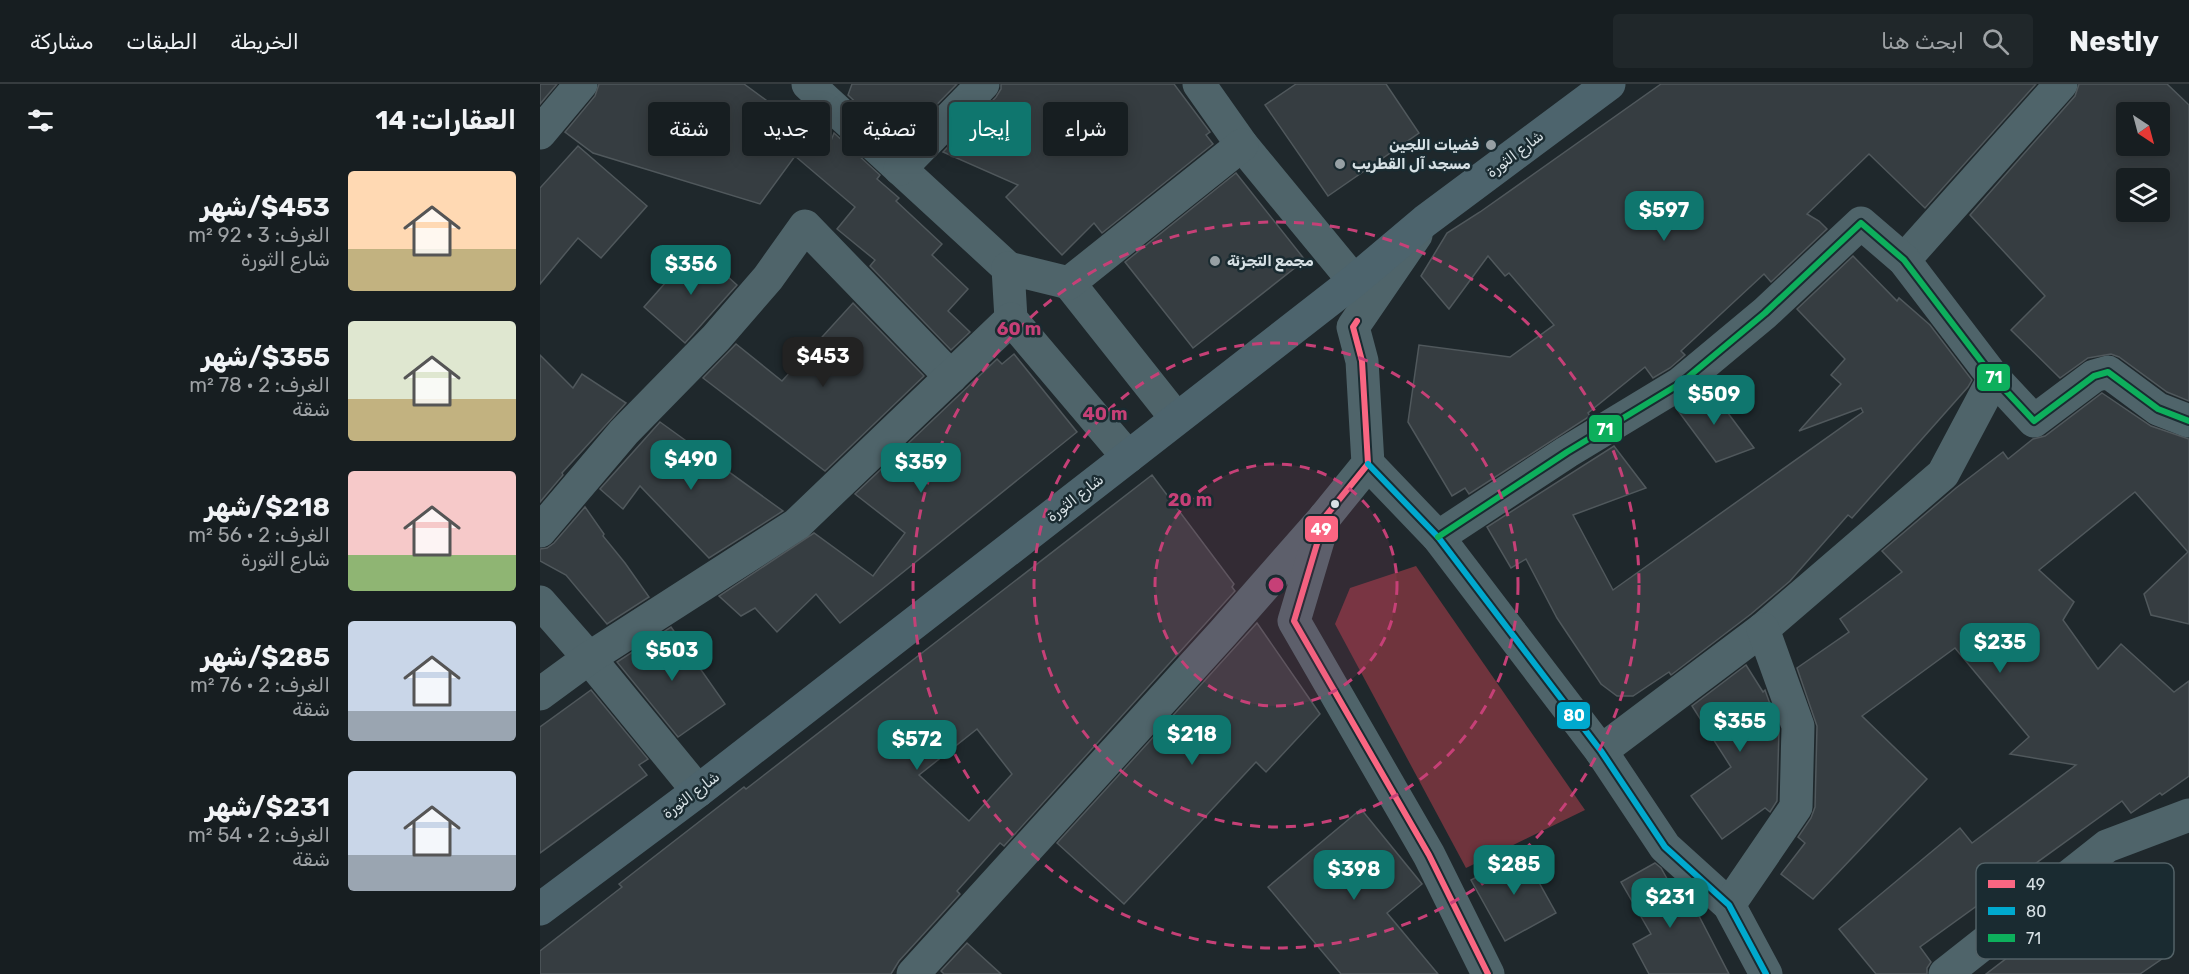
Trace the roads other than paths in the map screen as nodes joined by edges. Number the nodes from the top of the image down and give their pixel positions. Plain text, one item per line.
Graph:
1 (581, 84) edge
2 (807, 84) edge
3 (982, 84) edge
4 (1199, 84) edge
5 (1609, 84) edge
6 (2061, 84) edge
7 (540, 133) edge
8 (1242, 145) junction
9 (900, 169) junction
10 (1425, 221) junction
11 (1904, 260) junction
12 (1008, 268) junction
13 (1354, 281) junction
14 (1069, 283) junction
15 (1011, 319) junction
16 (951, 377) junction
17 (1994, 378) junction
18 (1176, 418) junction
19 (2189, 421) edge
20 (1128, 457) junction
21 (1368, 464) junction
22 (1325, 517) junction
23 (540, 531) edge
24 (1438, 537) junction
25 (540, 602) edge
26 (1763, 629) junction
27 (589, 658) junction
28 (540, 694) edge
29 (1601, 751) junction
30 (698, 791) junction
31 (2189, 814) edge
32 (2085, 863) edge
33 (1729, 905) junction
34 (540, 909) edge
35 (1976, 950) edge
36 (913, 974) edge
37 (1488, 974) edge
38 (1766, 974) edge
39 (1945, 974) edge

1 - 7 street
2 - 9 street
3 - 9 street
4 - 8 street
5 - 10 main road, شارع الثورة
6 - 11 street
8 - 13 street
8 - 14 street
9 - 12 street
10 - 13 main road, شارع الثورة
10 - 21 street
11 - 17 street
11 - 24 street
12 - 14 street
12 - 15 street
13 - 18 main road, شارع الثورة
14 - 18 street
15 - 16 street
15 - 20 street
16 - 23 street
16 - 27 street
17 - 19 street
17 - 26 street
18 - 20 main road, شارع الثورة
20 - 30 main road, شارع الثورة
21 - 22 street
21 - 24 street
22 - 36 street
22 - 37 street
24 - 29 street
25 - 27 street
26 - 29 street
26 - 33 street
27 - 28 street
27 - 30 street
29 - 33 street
30 - 34 main road, شارع الثورة
31 - 32 street
33 - 38 street
35 - 39 street

